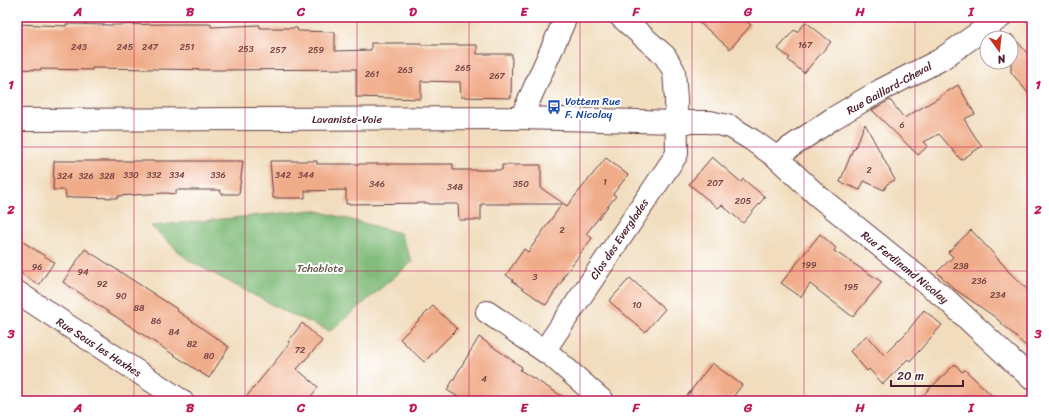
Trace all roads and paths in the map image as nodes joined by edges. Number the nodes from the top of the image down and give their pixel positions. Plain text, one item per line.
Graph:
1 (566, 17) edge
2 (621, 17) edge
3 (1001, 17) edge
4 (521, 118) junction
5 (17, 120) edge
6 (677, 122) junction
7 (776, 157) junction
8 (17, 292) edge
9 (487, 312) dead end
10 (544, 351) junction
11 (1032, 379) edge
12 (182, 401) edge
13 (603, 401) edge

1 - 4 street
2 - 6 street, Clos des Everglades
3 - 7 street, Rue Gaillard-Cheval
4 - 5 street, Lavaniste-Voie
4 - 6 street, Lavaniste-Voie
6 - 7 street, Rue Ferdinand Nicolay
6 - 10 street, Clos des Everglades
7 - 11 street, Rue Ferdinand Nicolay
8 - 12 street, Rue Sous les Haxhes
9 - 10 street
10 - 13 street

